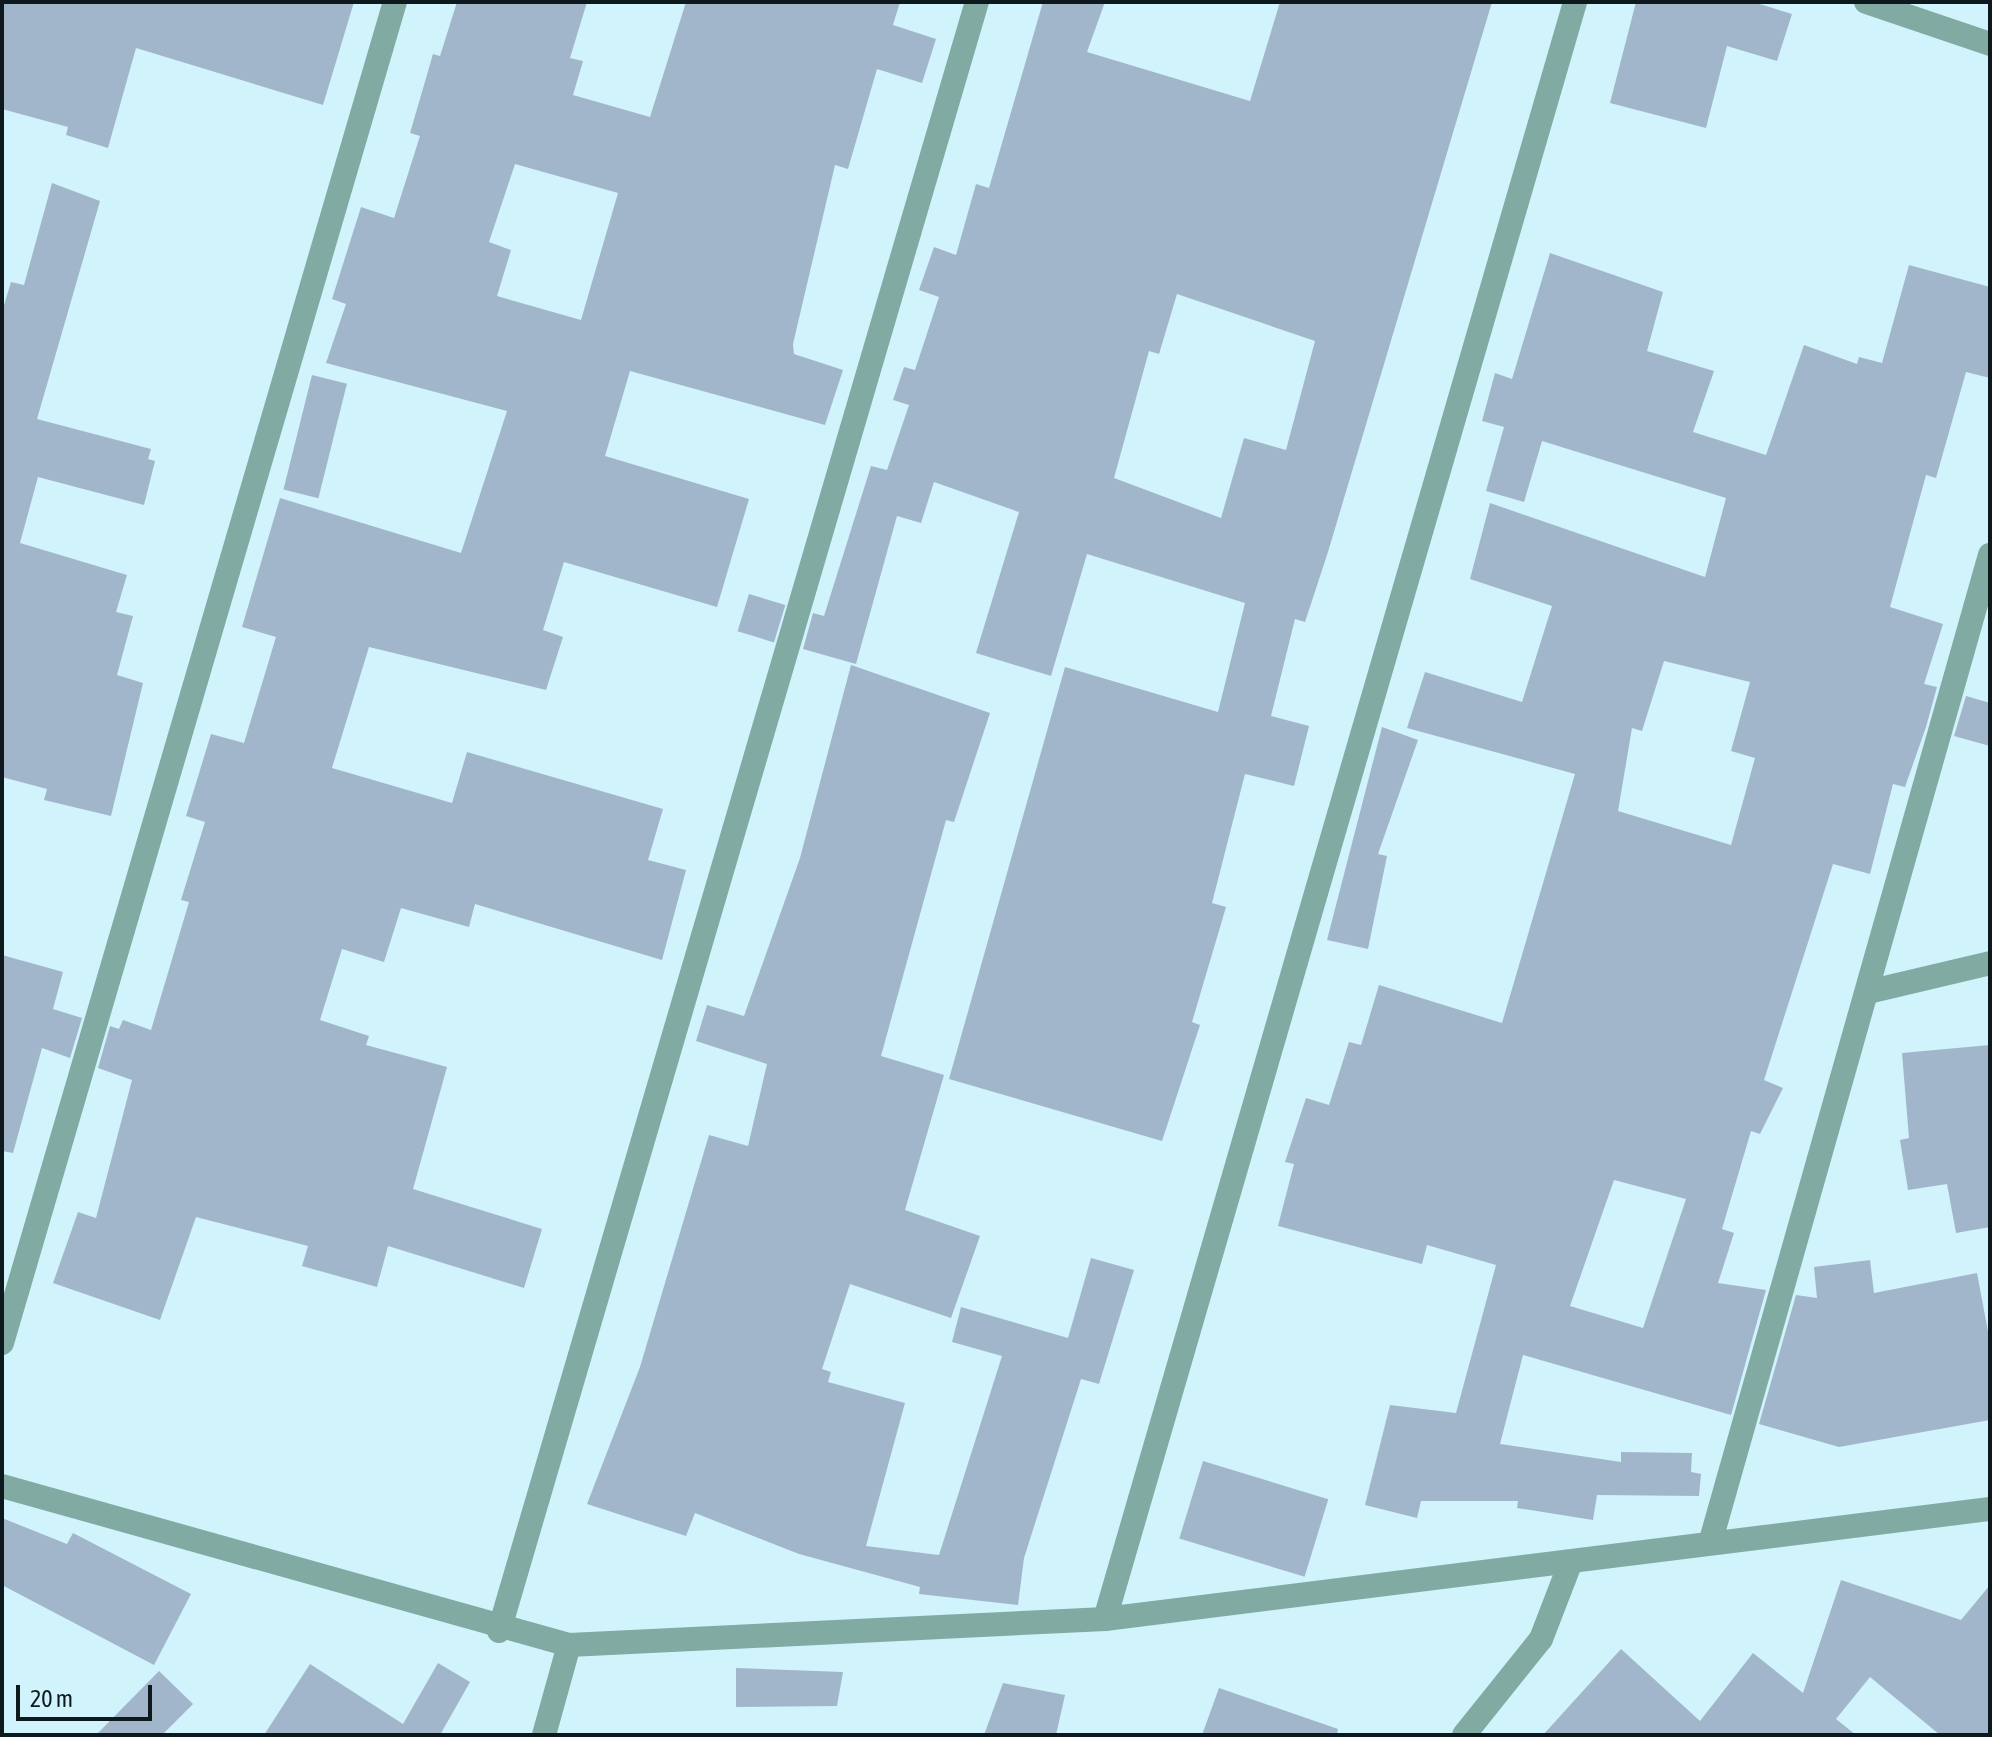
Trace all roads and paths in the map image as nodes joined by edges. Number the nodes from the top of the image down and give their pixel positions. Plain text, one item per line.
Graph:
1 (395, 2) edge
2 (977, 2) edge
3 (1575, 2) edge
4 (1866, 2) edge
5 (1990, 44) edge
6 (1990, 555) edge
7 (1990, 963) edge
8 (1872, 991) junction
9 (2, 1343) edge
10 (2, 1486) edge
11 (1990, 1509) edge
12 (1711, 1540) junction
13 (1570, 1564) junction
14 (1105, 1619) junction
15 (499, 1631) junction
16 (569, 1645) junction
17 (544, 1735) edge
18 (1464, 1735) edge

1 - 9 street
2 - 15 street
3 - 14 street
4 - 5 street
6 - 8 street
7 - 8 street
8 - 12 street
10 - 15 street
11 - 12 street
12 - 13 street
13 - 14 street
13 - 18 street
14 - 16 street
15 - 16 street
16 - 17 street

